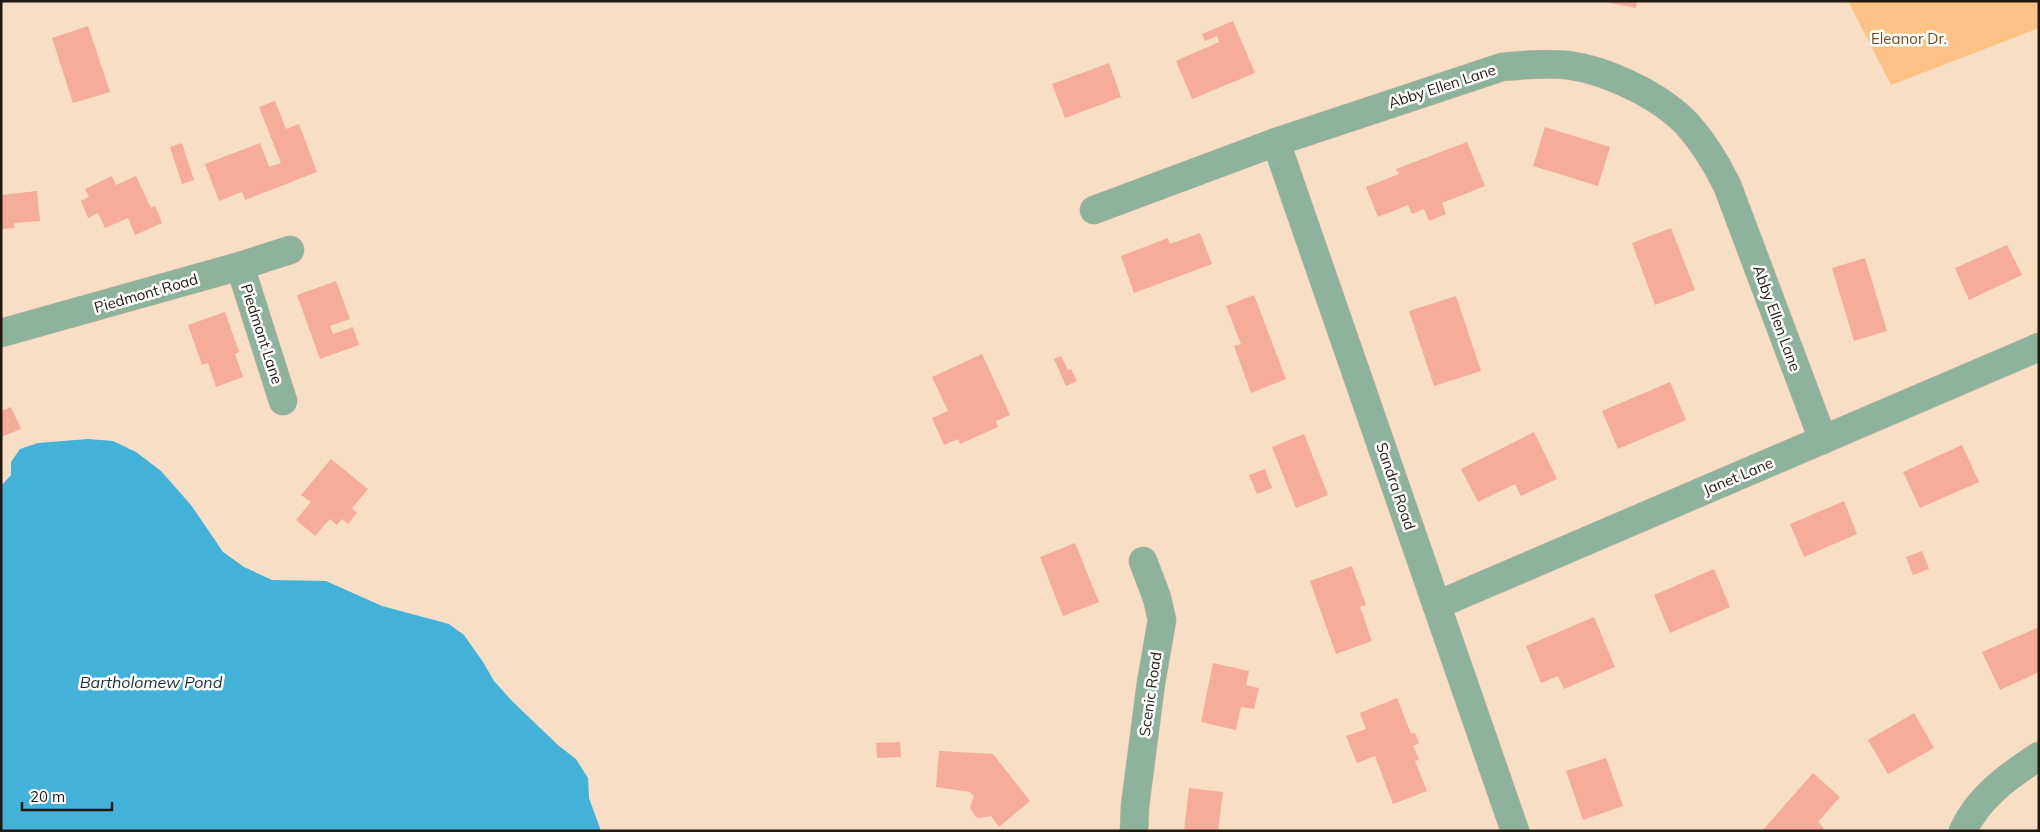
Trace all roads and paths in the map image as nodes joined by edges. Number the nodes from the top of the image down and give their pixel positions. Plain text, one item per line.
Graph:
1 (1276, 142) junction
2 (1094, 210) dead end
3 (290, 250) dead end
4 (240, 266) junction
5 (1, 333) edge
6 (2039, 347) edge
7 (283, 401) dead end
8 (1822, 440) junction
9 (1143, 560) dead end
10 (1438, 605) junction
11 (2039, 756) edge
12 (1134, 831) edge
13 (1515, 831) edge
14 (1963, 831) edge

1 - 2 street, Abby Ellen Lane
1 - 8 street, Abby Ellen Lane
1 - 10 street, Sandra Road
3 - 4 street, Piedmont Road
4 - 5 street, Piedmont Road
4 - 7 street, Piedmont Lane
6 - 8 street, Janet Lane
8 - 10 street, Janet Lane
9 - 12 street, Scenic Road
10 - 13 street, Sandra Road
11 - 14 street

